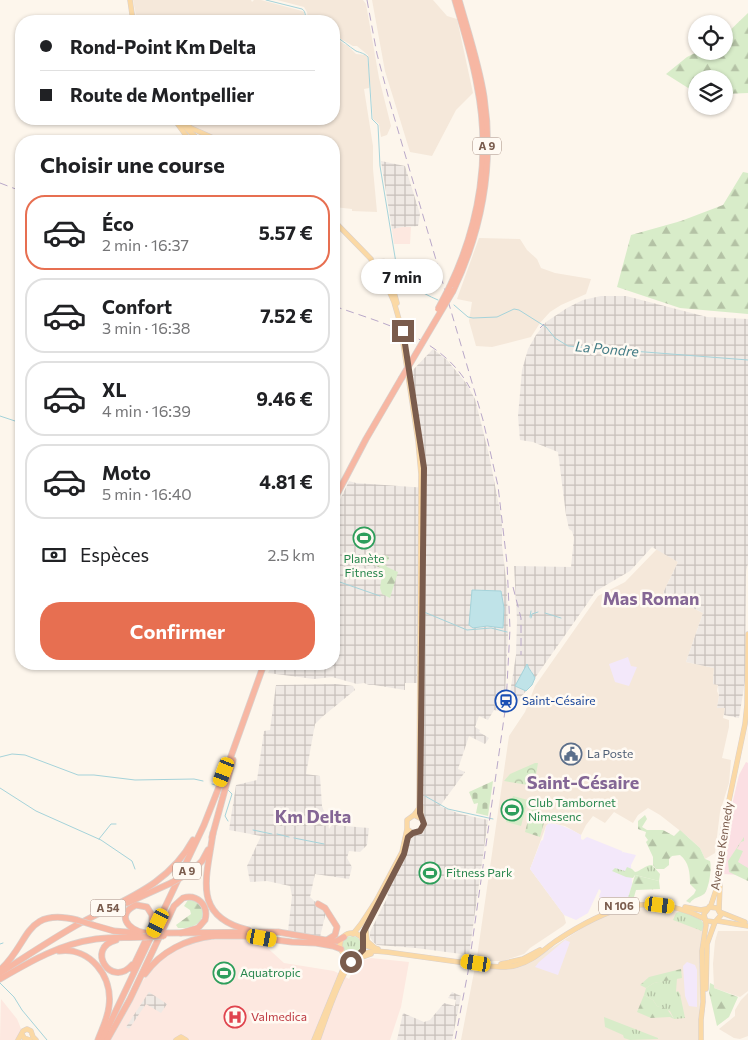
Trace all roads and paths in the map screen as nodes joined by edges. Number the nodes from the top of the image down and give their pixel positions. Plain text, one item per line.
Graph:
1 (455, 0) edge
2 (460, 0) edge
3 (130, 2) edge
4 (132, 15) edge
5 (183, 125) edge
6 (186, 125) edge
7 (194, 135) edge
8 (206, 135) edge
9 (340, 226) edge
10 (371, 257) junction
11 (380, 262) junction
12 (374, 268) junction
13 (391, 273) junction
14 (380, 278) junction
15 (452, 288) junction
16 (400, 377) junction
17 (340, 482) edge
18 (340, 489) edge
19 (748, 634) edge
20 (263, 670) edge
21 (263, 670) edge
22 (748, 723) edge
23 (233, 760) junction
24 (210, 810) junction
25 (414, 815) junction
26 (420, 817) junction
27 (407, 829) junction
28 (213, 833) junction
29 (413, 833) junction
30 (183, 871) junction
31 (318, 904) dead end
32 (707, 908) junction
33 (720, 911) junction
34 (370, 918) junction
35 (706, 920) junction
36 (716, 922) junction
37 (748, 924) edge
38 (260, 932) junction
39 (146, 933) junction
40 (181, 933) junction
41 (353, 934) junction
42 (165, 935) junction
43 (214, 936) junction
44 (344, 937) junction
45 (128, 938) junction
46 (363, 941) junction
47 (327, 943) junction
48 (377, 948) junction
49 (342, 952) junction
50 (387, 952) junction
51 (360, 954) junction
52 (407, 954) junction
53 (40, 957) junction
54 (355, 957) junction
55 (136, 959) junction
56 (476, 964) junction
57 (344, 966) junction
58 (0, 972) edge
59 (0, 978) edge
60 (130, 999) junction
61 (332, 1003) junction
62 (22, 1034) junction
63 (28, 1039) edge
64 (18, 1040) edge
65 (36, 1040) edge
66 (99, 1040) edge
67 (106, 1040) edge
68 (176, 1040) edge
69 (186, 1040) edge
70 (316, 1040) edge
71 (703, 1040) edge

1 - 15 highway, A 9
2 - 15 highway, A 9
3 - 4 main road
5 - 7 main road
6 - 8 main road
9 - 10 main road
10 - 11 main road
10 - 12 main road
11 - 12 main road
11 - 13 main road
12 - 14 main road
13 - 14 main road
13 - 26 main road
14 - 25 main road
15 - 16 highway, A 9, bridge
16 - 17 highway, A 9
16 - 18 highway, A 9
19 - 32 main road, Avenue Kennedy
20 - 23 highway, A 9
21 - 24 highway, A 9
22 - 33 main road, Avenue Kennedy
23 - 28 highway, A 54
23 - 67 highway, A 9
24 - 30 highway, A 9
24 - 58 highway, A 54
25 - 26 main road
25 - 27 main road
26 - 29 main road
27 - 29 main road
27 - 41 main road
28 - 38 highway
28 - 59 highway, A 54, bridge
29 - 34 main road
30 - 39 highway
30 - 66 highway, A 9
31 - 47 highway
32 - 33 main road
32 - 35 main road
32 - 56 main road, N 106
33 - 36 main road
33 - 37 main road
34 - 46 main road
34 - 48 main road
35 - 36 main road
35 - 56 main road, N 106
35 - 71 main road
36 - 37 main road
36 - 71 main road
38 - 40 highway
38 - 47 highway
39 - 39 highway
39 - 42 highway, bridge
39 - 45 highway
39 - 55 highway
39 - 58 highway, bridge
40 - 42 highway
40 - 60 highway
41 - 44 main road
41 - 46 main road
42 - 43 highway
43 - 47 highway
43 - 60 highway
44 - 47 highway
44 - 49 main road
45 - 53 highway
45 - 55 highway
46 - 48 main road, N 106
46 - 51 main road
47 - 49 highway
47 - 57 main road
48 - 52 main road, N 106
49 - 54 main road
49 - 57 main road
50 - 51 main road, N 106
50 - 52 main road, N 106
50 - 61 main road
51 - 54 main road
52 - 56 main road, N 106, bridge
53 - 59 highway
53 - 66 highway
54 - 61 main road
55 - 66 highway
57 - 70 main road
60 - 67 highway
61 - 70 main road
62 - 63 main road
62 - 63 main road
62 - 64 main road
63 - 65 main road
68 - 69 main road

